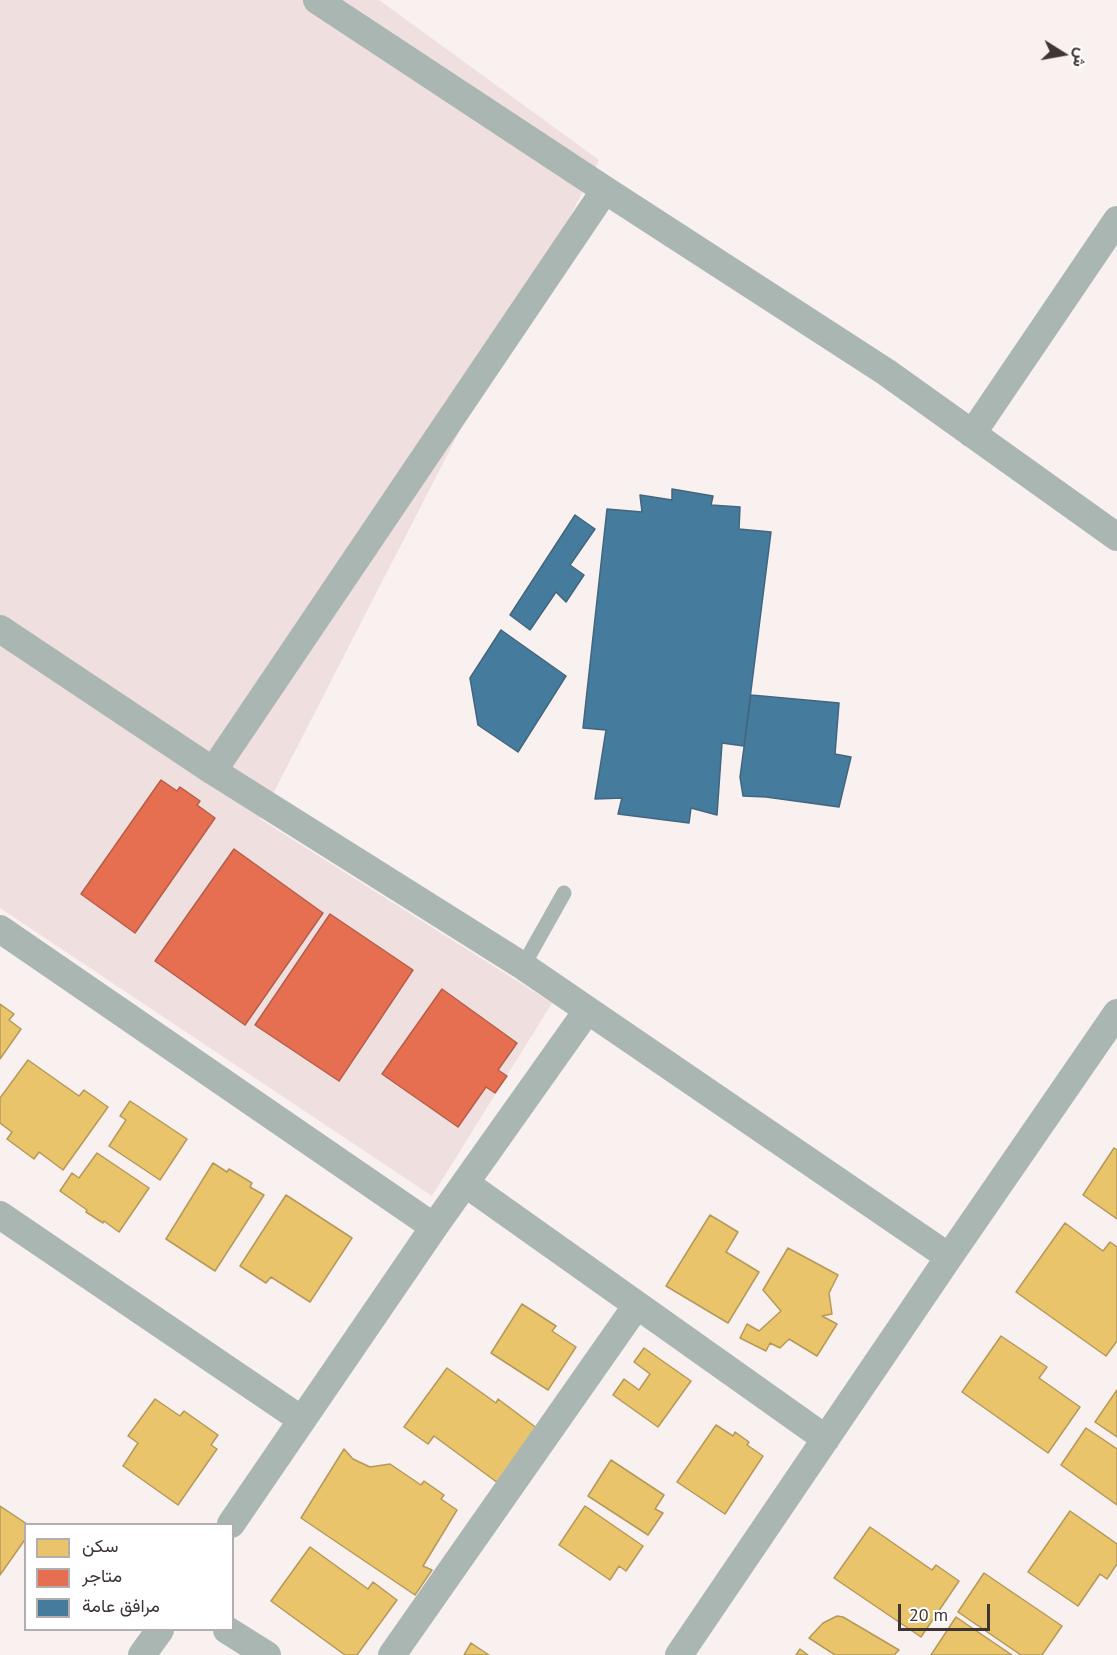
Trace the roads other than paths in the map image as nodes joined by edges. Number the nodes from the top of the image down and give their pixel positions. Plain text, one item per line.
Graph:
1 (317, 0) edge
2 (604, 190) junction
3 (1117, 220) edge
4 (1107, 257) edge
5 (972, 434) junction
6 (1117, 537) edge
7 (0, 629) edge
8 (213, 771) junction
9 (564, 893) dead end
10 (0, 929) edge
11 (523, 966) junction
12 (587, 1011) junction
13 (1113, 1028) edge
14 (465, 1183) junction
15 (0, 1215) edge
16 (434, 1227) junction
17 (949, 1257) junction
18 (637, 1305) junction
19 (302, 1420) junction
20 (826, 1439) junction
21 (232, 1523) edge
22 (159, 1631) edge
23 (230, 1631) edge
24 (142, 1655) edge
25 (267, 1655) edge
26 (392, 1655) edge
27 (679, 1655) edge

1 - 2 street
2 - 5 street
2 - 8 street
3 - 4 street
4 - 5 street
5 - 6 street
7 - 8 street
8 - 11 street
9 - 11 lane
10 - 16 street
11 - 12 street
12 - 14 street
12 - 17 street
13 - 17 street
14 - 16 street
14 - 18 street
15 - 19 street
16 - 19 street
17 - 20 street
18 - 20 street
18 - 26 street
19 - 21 street
20 - 27 street
22 - 24 street
23 - 25 street

